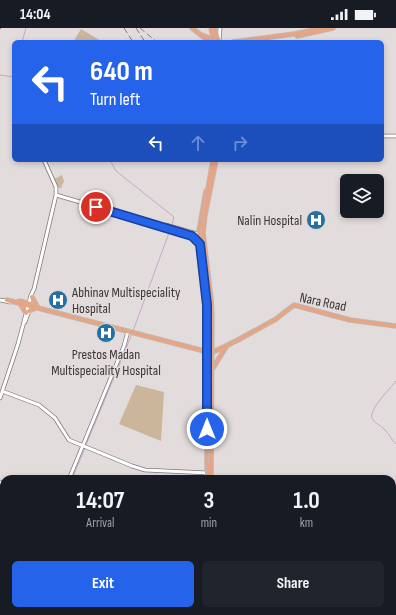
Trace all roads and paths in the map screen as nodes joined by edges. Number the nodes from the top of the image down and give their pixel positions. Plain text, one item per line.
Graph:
1 (192, 28) edge
2 (210, 28) edge
3 (215, 28) edge
4 (220, 28) edge
5 (324, 28) edge
6 (333, 28) edge
7 (210, 40) edge
8 (212, 40) edge
9 (218, 40) edge
10 (219, 40) edge
11 (255, 40) edge
12 (273, 40) edge
13 (384, 136) edge
14 (396, 136) edge
15 (45, 162) edge
16 (215, 162) edge
17 (215, 162) edge
18 (215, 162) edge
19 (56, 195) junction
20 (199, 227) junction
21 (191, 234) junction
22 (201, 236) junction
23 (200, 244) junction
24 (32, 295) junction
25 (0, 300) edge
26 (7, 300) dead end
27 (14, 302) junction
28 (21, 305) junction
29 (30, 305) junction
30 (36, 306) junction
31 (27, 312) junction
32 (396, 326) edge
33 (131, 332) junction
34 (232, 343) junction
35 (226, 346) junction
36 (201, 349) junction
37 (210, 349) junction
38 (208, 358) junction
39 (213, 368) junction
40 (2, 391) junction
41 (0, 398) edge
42 (82, 445) junction
43 (207, 473) junction
44 (213, 473) joint
45 (71, 475) edge
46 (210, 475) edge

1 - 7 main road
2 - 8 main road, bridge
3 - 9 main road, bridge
4 - 10 street
5 - 11 main road
6 - 12 main road
13 - 14 street
15 - 19 street
16 - 20 main road
17 - 22 main road
18 - 46 main road, bridge
19 - 21 street
19 - 24 street
20 - 21 street
20 - 22 main road
21 - 22 street
21 - 23 street
22 - 23 main road
22 - 37 main road
23 - 37 main road
24 - 29 street
24 - 30 main road
25 - 27 street
26 - 27 main road
27 - 28 main road
27 - 29 main road
28 - 29 main road
28 - 31 main road
29 - 30 main road
29 - 31 street
30 - 31 main road
30 - 33 main road
31 - 40 street
32 - 34 main road, Nara Road
33 - 36 main road
33 - 42 street
34 - 35 main road
34 - 37 main road
35 - 37 main road
35 - 39 main road
36 - 37 main road
36 - 37 main road
36 - 38 main road
37 - 38 main road
37 - 39 main road
38 - 43 main road
39 - 44 main road
40 - 41 street
40 - 42 street
42 - 43 street
42 - 45 street
43 - 44 street

